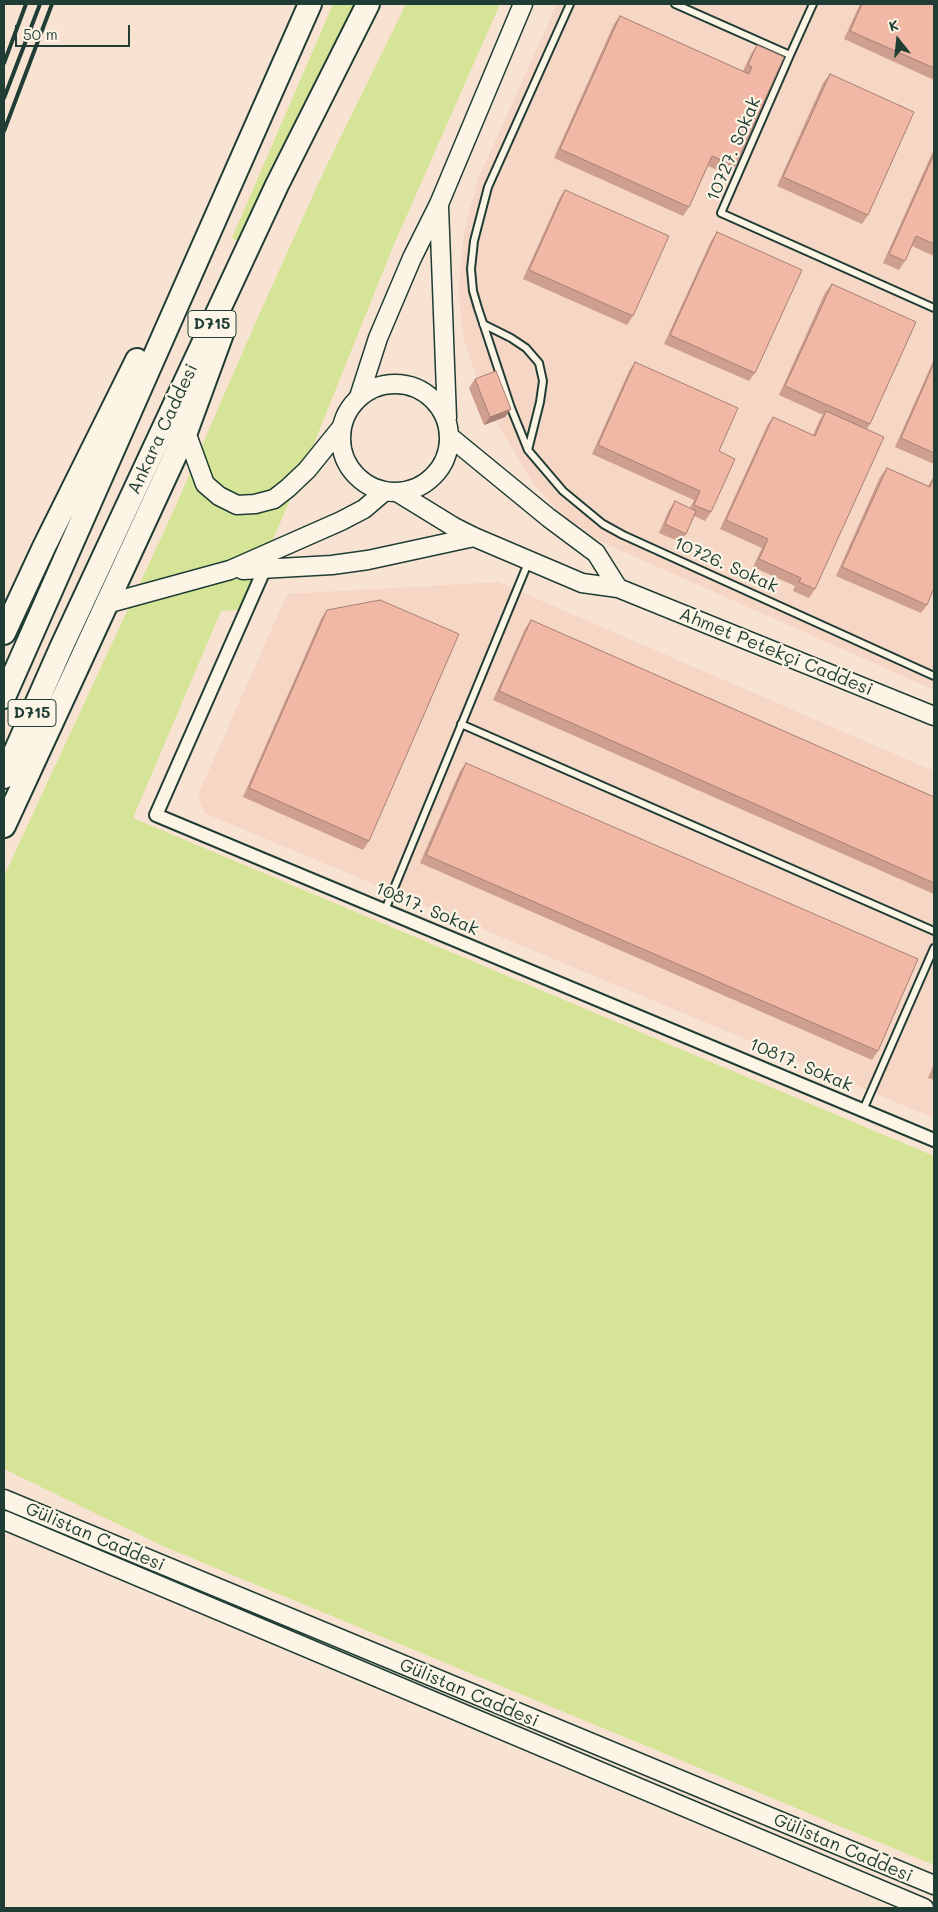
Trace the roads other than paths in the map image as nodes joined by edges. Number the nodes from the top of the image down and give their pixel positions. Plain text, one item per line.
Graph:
1 (310, 4) edge
2 (368, 4) edge
3 (523, 4) edge
4 (570, 4) edge
5 (675, 4) edge
6 (813, 4) edge
7 (790, 56) junction
8 (268, 97) junction
9 (277, 185) junction
10 (439, 204) junction
11 (934, 308) edge
12 (483, 324) junction
13 (360, 397) junction
14 (342, 428) junction
15 (448, 430) junction
16 (186, 432) junction
17 (528, 450) junction
18 (391, 491) junction
19 (474, 537) junction
20 (529, 561) junction
21 (265, 568) junction
22 (230, 570) junction
23 (618, 588) junction
24 (106, 604) junction
25 (4, 633) edge
26 (934, 676) edge
27 (4, 697) edge
28 (934, 716) edge
29 (461, 724) junction
30 (4, 777) edge
31 (4, 826) edge
32 (385, 910) junction
33 (934, 932) edge
34 (934, 948) edge
35 (863, 1110) junction
36 (934, 1140) edge
37 (4, 1499) edge
38 (4, 1520) edge
39 (934, 1885) edge
40 (924, 1908) edge

1 - 8 highway, Ankara Caddesi / D715
2 - 9 highway, Ankara Caddesi / D715
3 - 10 street
4 - 12 lane, 10726. Sokak
5 - 7 lane
6 - 7 lane
7 - 11 lane, 10727. Sokak
8 - 25 highway
8 - 27 highway, Ankara Caddesi / D715
9 - 16 highway
9 - 30 highway, Ankara Caddesi / D715
10 - 13 street
10 - 15 street
12 - 17 lane, 10726. Sokak
12 - 17 lane
13 - 14 street
13 - 15 street
14 - 16 street
14 - 18 street
15 - 18 street
15 - 23 street
16 - 24 highway
17 - 26 lane, 10726. Sokak
18 - 19 street, Ahmet Petekçi Caddesi
18 - 22 street
19 - 20 street, Ahmet Petekçi Caddesi
19 - 21 street
20 - 23 street, Ahmet Petekçi Caddesi
20 - 29 lane
21 - 22 street
21 - 32 street, 10817. Sokak
22 - 24 street
23 - 28 street, Ahmet Petekçi Caddesi
24 - 31 highway
29 - 32 lane
29 - 33 lane
32 - 35 street, 10817. Sokak
34 - 35 lane
35 - 36 street, 10817. Sokak
37 - 39 street, Gülistan Caddesi
38 - 40 street, Gülistan Caddesi

